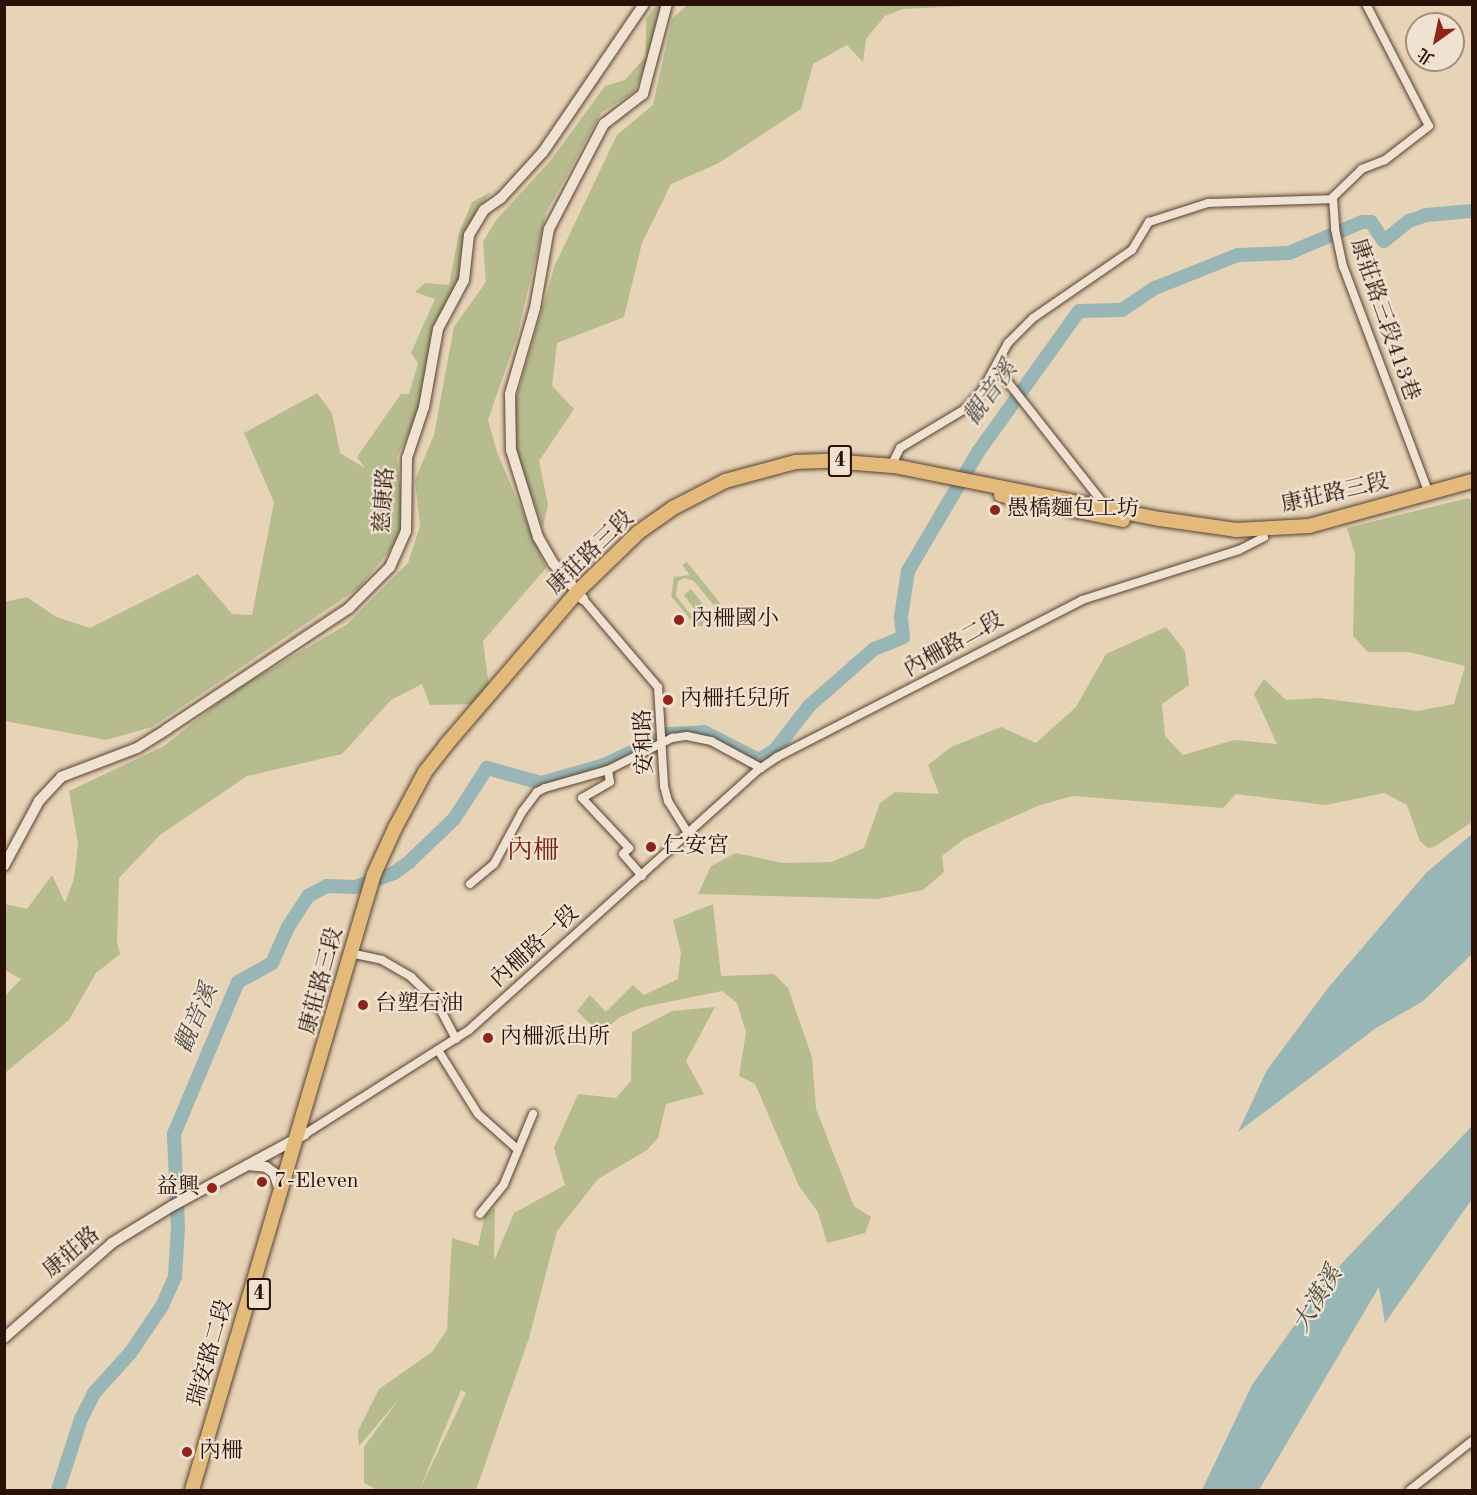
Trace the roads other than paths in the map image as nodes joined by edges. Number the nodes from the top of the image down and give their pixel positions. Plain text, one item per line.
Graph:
1 (644, 4) edge
2 (667, 4) edge
3 (1366, 4) edge
4 (1333, 199) junction
5 (996, 367) junction
6 (891, 466) junction
7 (1473, 481) edge
8 (1473, 488) edge
9 (1429, 493) junction
10 (1106, 507) junction
11 (1263, 537) junction
12 (580, 596) junction
13 (662, 743) junction
14 (761, 768) junction
15 (608, 770) junction
16 (689, 834) junction
17 (4, 867) edge
18 (642, 876) junction
19 (470, 884) dead end
20 (354, 953) junction
21 (456, 1038) junction
22 (438, 1050) junction
23 (533, 1114) dead end
24 (301, 1135) junction
25 (516, 1149) junction
26 (248, 1165) junction
27 (280, 1192) junction
28 (480, 1214) dead end
29 (4, 1338) edge
30 (1473, 1441) edge
31 (207, 1454) junction
32 (192, 1491) edge
33 (200, 1491) edge
34 (1410, 1491) edge

1 - 17 street, 慈康路
2 - 12 street
3 - 4 street
4 - 5 street
4 - 9 street, 康莊路三段413巷
5 - 6 street
5 - 10 street
6 - 10 main road, 康莊路三段 / 4
6 - 12 main road, 康莊路三段 / 4
7 - 9 main road, 康莊路三段 / 4
8 - 11 main road, 康莊路三段 / 4
9 - 10 main road, 康莊路三段 / 4
11 - 12 main road, 康莊路三段 / 4
11 - 14 street, 內柵路二段
12 - 13 street, 安和路
12 - 20 main road, 康莊路三段 / 4
13 - 14 street
13 - 15 street
13 - 16 street, 安和路
14 - 16 street, 內柵路二段
15 - 18 street
15 - 19 street
16 - 18 street, 內柵路一段
18 - 21 street, 內柵路一段
20 - 21 street
20 - 24 main road, 康莊路三段 / 4
21 - 22 street, 內柵路一段
22 - 24 street, 內柵路一段
22 - 25 street
23 - 25 street
24 - 26 street
24 - 27 main road, 4
24 - 31 main road, 瑞安路二段 / 4
25 - 28 street
26 - 27 street
26 - 29 street, 康莊路
27 - 31 main road, 瑞安路二段 / 4
30 - 34 street
31 - 32 main road, 瑞安路二段 / 4
31 - 33 main road, 瑞安路二段 / 4

